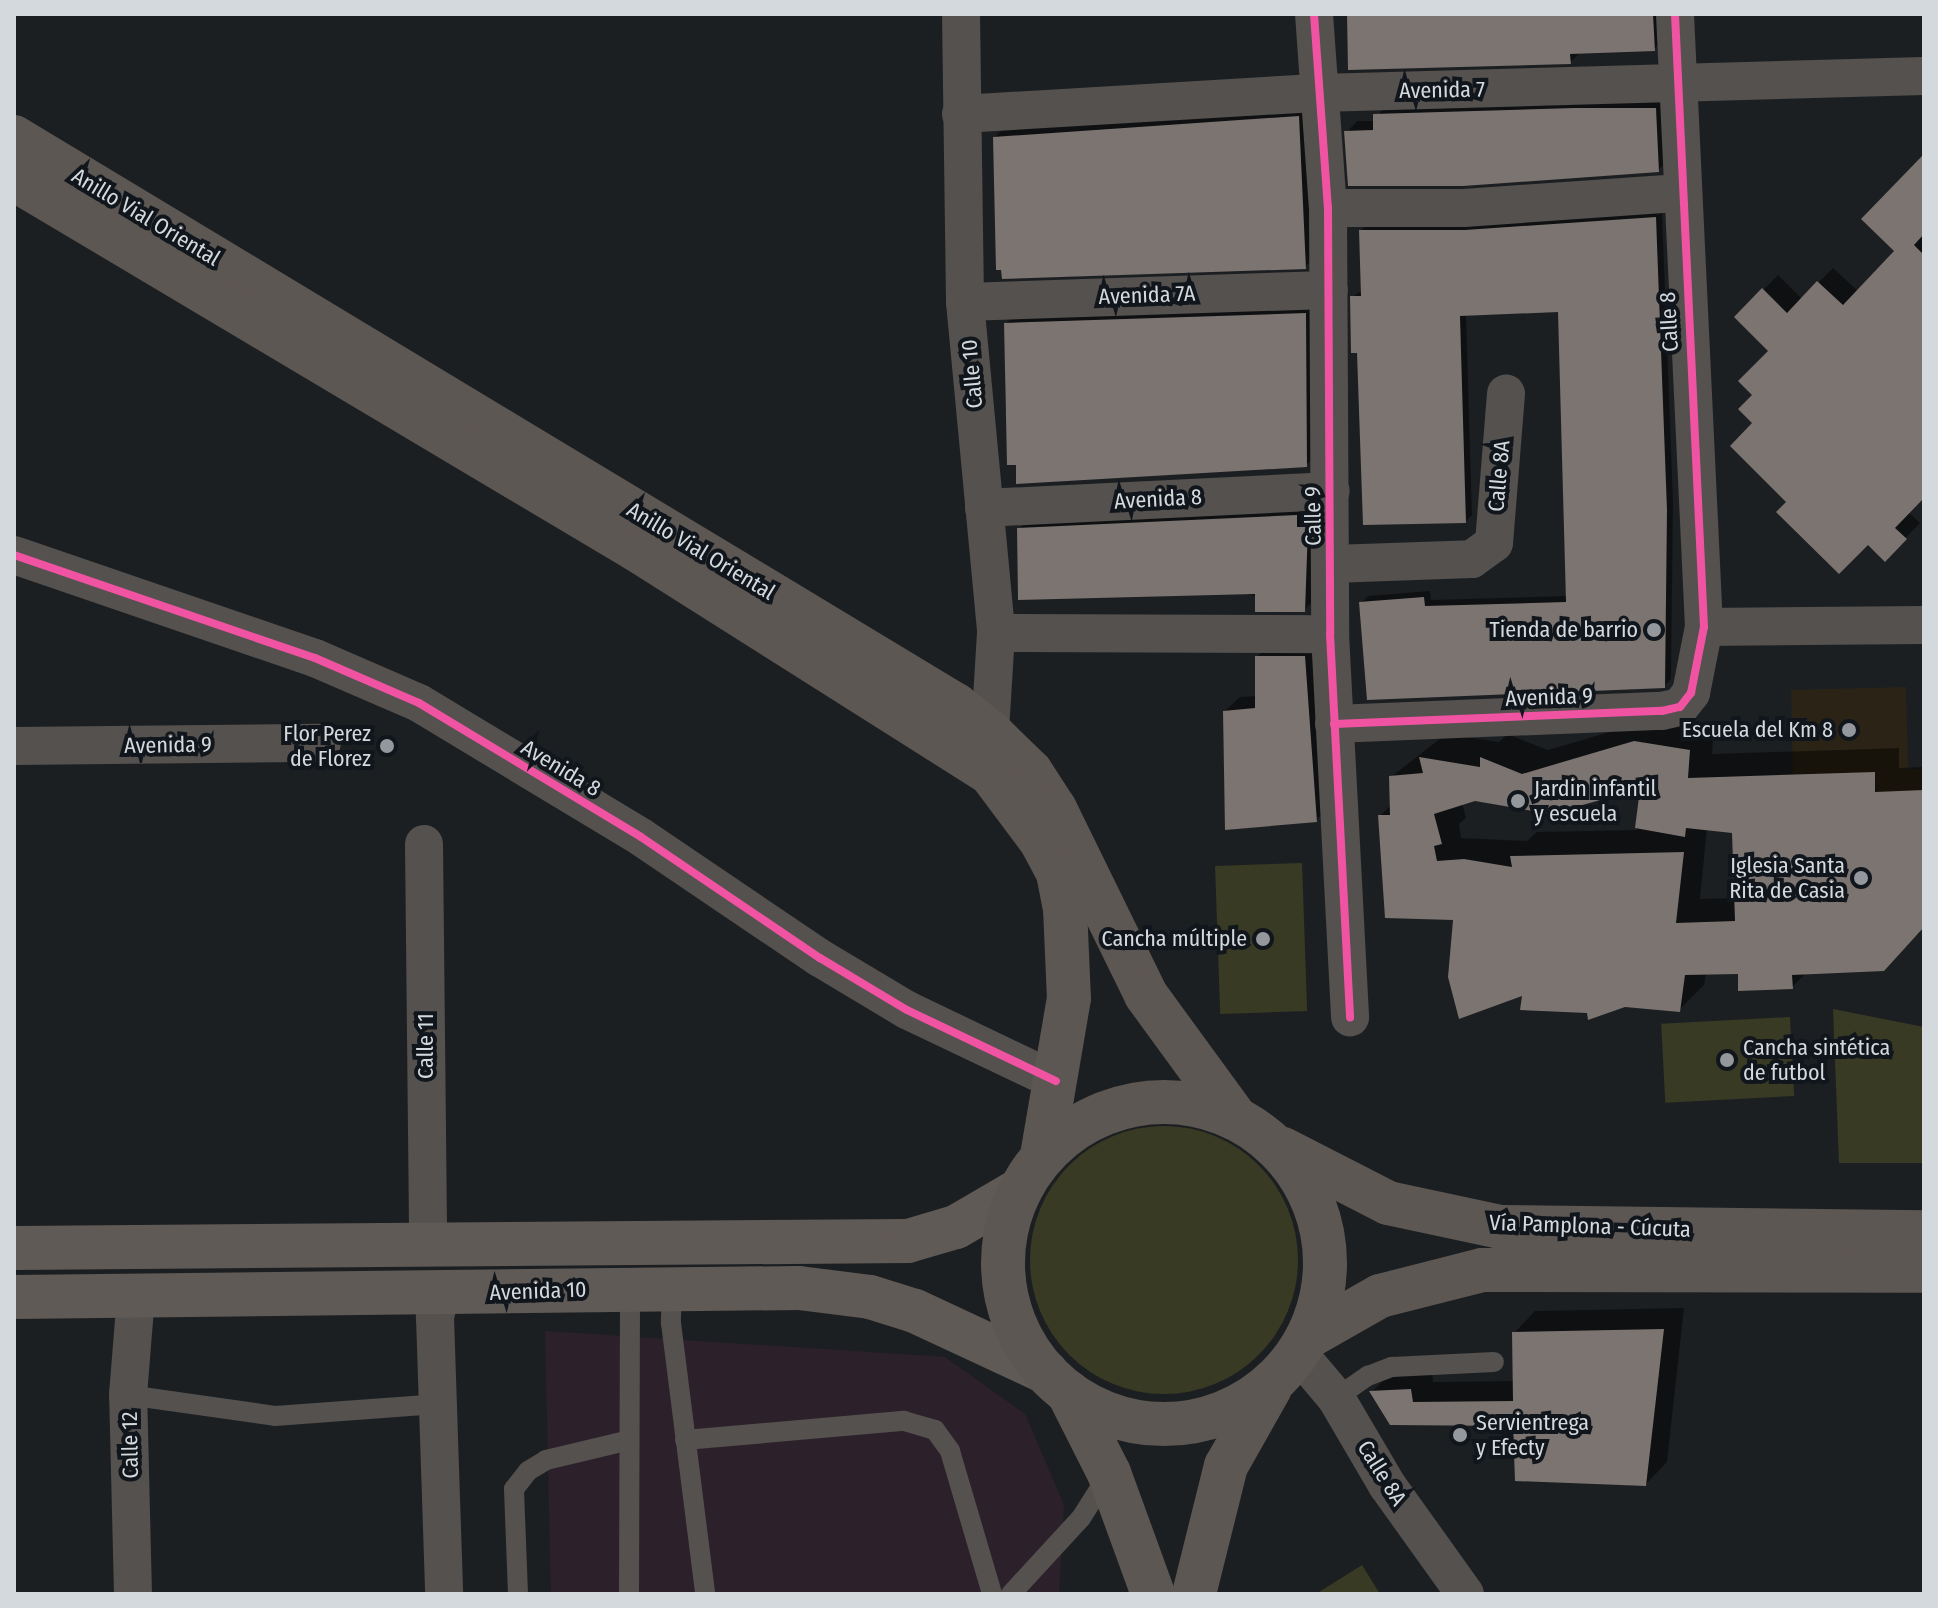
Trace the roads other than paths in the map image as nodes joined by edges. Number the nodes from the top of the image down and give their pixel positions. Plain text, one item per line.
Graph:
1 (961, 14) edge
2 (1314, 14) edge
3 (1675, 14) edge
4 (1924, 76) edge
5 (1677, 84) junction
6 (1319, 93) junction
7 (961, 114) junction
8 (14, 137) edge
9 (14, 179) edge
10 (1680, 193) junction
11 (1328, 208) junction
12 (1329, 290) junction
13 (965, 302) junction
14 (1506, 393) dead end
15 (1331, 491) junction
16 (984, 508) junction
17 (14, 555) edge
18 (1332, 564) junction
19 (1924, 625) edge
20 (1704, 627) junction
21 (996, 633) junction
22 (1330, 634) junction
23 (1334, 724) junction
24 (990, 732) junction
25 (322, 743) dead end
26 (14, 746) edge
27 (424, 844) dead end
28 (1350, 1017) dead end
29 (1056, 1081) junction
30 (1235, 1117) junction
31 (1274, 1144) junction
32 (1032, 1173) junction
33 (1924, 1232) edge
34 (428, 1247) junction
35 (14, 1248) edge
36 (1924, 1271) edge
37 (630, 1288) junction
38 (672, 1288) junction
39 (441, 1294) junction
40 (136, 1296) junction
41 (14, 1297) edge
42 (1294, 1356) junction
43 (1494, 1362) dead end
44 (1057, 1382) junction
45 (128, 1395) junction
46 (1336, 1398) junction
47 (437, 1404) junction
48 (685, 1440) junction
49 (626, 1441) junction
50 (1109, 1473) junction
51 (133, 1594) edge
52 (444, 1594) edge
53 (518, 1594) edge
54 (629, 1594) edge
55 (705, 1594) edge
56 (992, 1594) edge
57 (1011, 1594) edge
58 (1153, 1594) edge
59 (1194, 1594) edge
60 (1465, 1594) edge

1 - 7 street, Calle 10
2 - 6 street, Calle 9
3 - 5 street, Calle 8
4 - 5 street, Avenida 7
5 - 6 street, Avenida 7
5 - 10 street, Calle 8
6 - 7 street, Avenida 7
6 - 11 street, Calle 9
7 - 13 street, Calle 10
8 - 24 highway, Anillo Vial Oriental
9 - 29 highway, Anillo Vial Oriental
10 - 11 street
10 - 20 street, Calle 8
11 - 12 street, Calle 9
12 - 13 street, Avenida 7A
12 - 15 street, Calle 9
13 - 16 street, Calle 10
14 - 18 street, Calle 8A
15 - 16 street, Avenida 8
15 - 18 street, Calle 9
16 - 21 street, Calle 10
17 - 29 street, Avenida 8
18 - 22 street, Calle 9
19 - 20 street
20 - 23 street, Avenida 9
21 - 22 street
21 - 24 street, Calle 10
22 - 23 street, Calle 9
23 - 28 street, Calle 9
24 - 30 highway, Anillo Vial Oriental
25 - 26 street, Avenida 9
27 - 34 street, Calle 11
29 - 32 highway, Anillo Vial Oriental
30 - 31 highway
30 - 32 highway
31 - 33 highway, Vía Pamplona - Cúcuta
31 - 42 highway
32 - 34 main road, Avenida 10
32 - 44 highway, Anillo Vial Oriental
34 - 35 main road, Avenida 10
36 - 42 highway, Vía Pamplona - Cúcuta
37 - 38 main road, Avenida 10
37 - 39 main road, Avenida 10
37 - 49 lane
38 - 44 main road, Avenida 10
38 - 48 lane
39 - 40 main road, Avenida 10
39 - 47 street
40 - 41 main road, Avenida 10
40 - 45 street, Calle 12
42 - 44 highway, Vía Pamplona - Cúcuta
42 - 46 street, Calle 8A
42 - 59 highway
43 - 46 lane
44 - 50 highway, Anillo Vial Oriental
45 - 47 lane
45 - 51 street, Calle 12
46 - 60 street, Calle 8A
47 - 52 street
48 - 55 lane
48 - 56 lane
49 - 53 lane
49 - 54 lane
50 - 57 lane
50 - 58 highway, Anillo Vial Oriental

